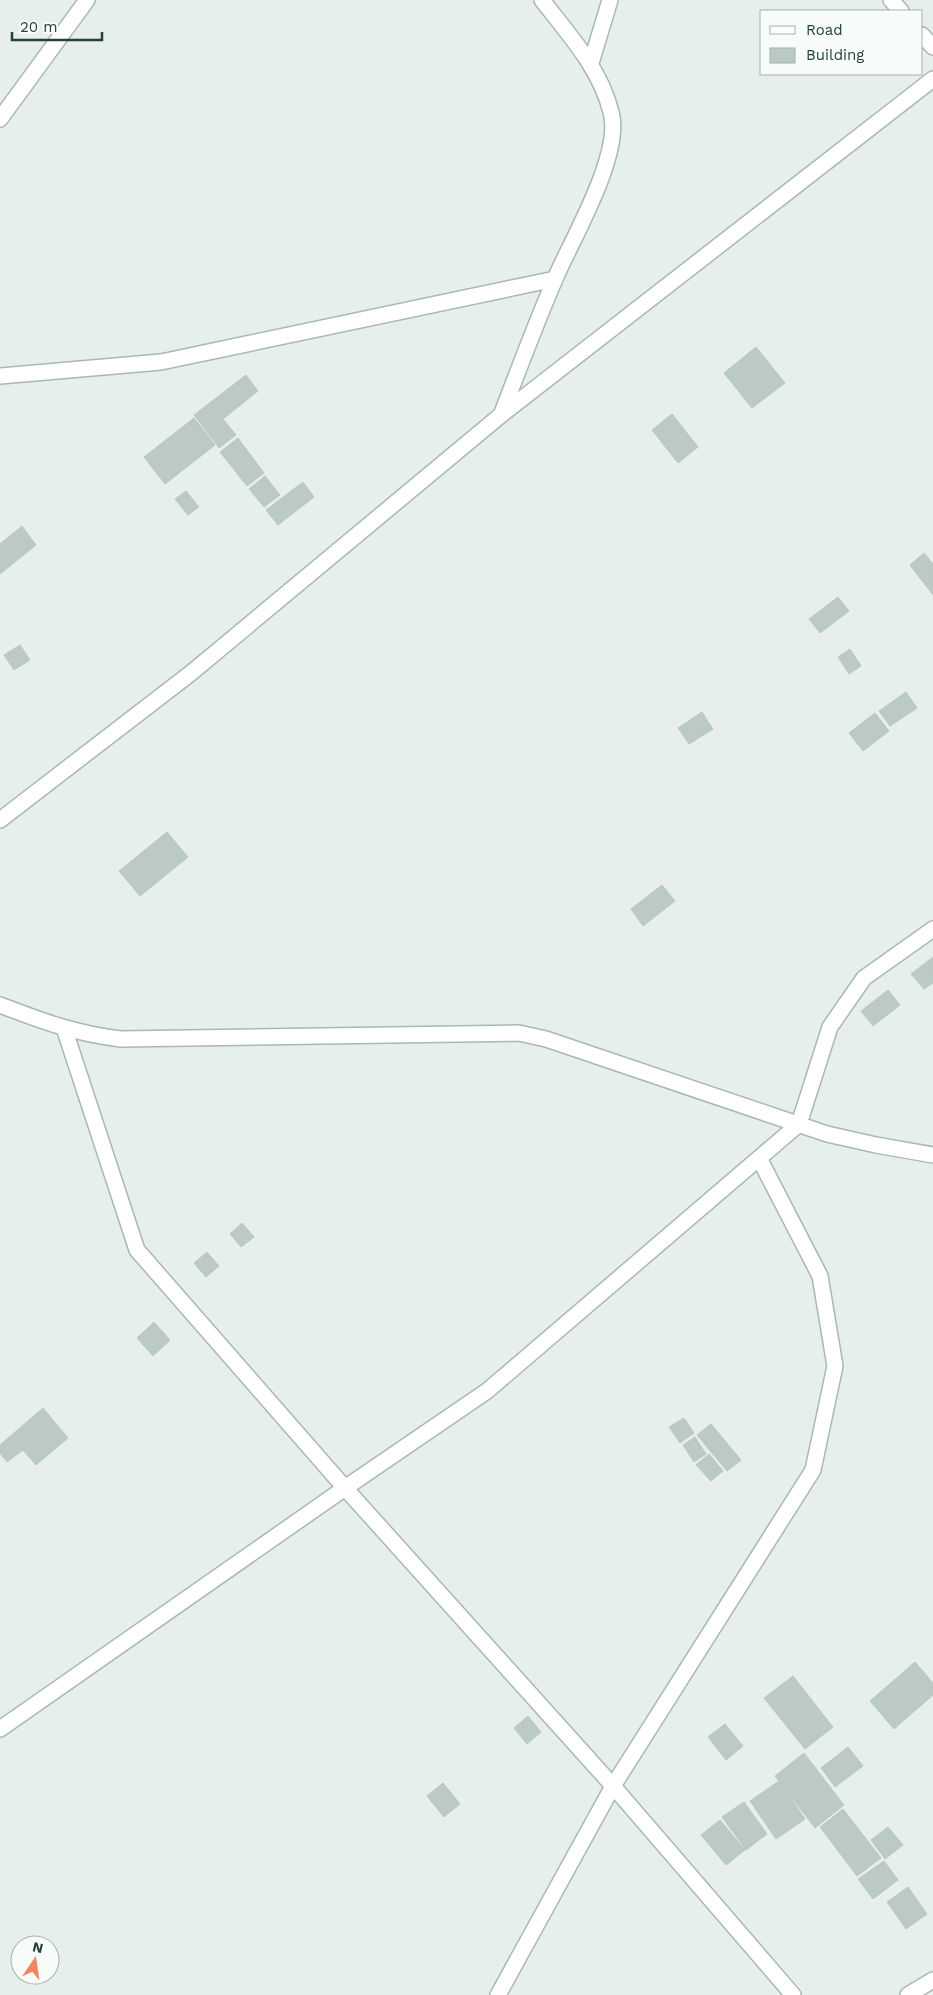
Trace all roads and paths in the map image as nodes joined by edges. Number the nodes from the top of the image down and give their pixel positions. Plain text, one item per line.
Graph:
1 (88, 0) edge
2 (542, 0) edge
3 (610, 0) edge
4 (891, 0) edge
5 (900, 10) edge
6 (923, 36) edge
7 (933, 48) edge
8 (591, 63) junction
9 (933, 79) edge
10 (0, 119) edge
11 (555, 279) junction
12 (0, 376) edge
13 (501, 414) junction
14 (0, 820) edge
15 (933, 929) edge
16 (0, 1005) edge
17 (64, 1028) junction
18 (799, 1124) junction
19 (933, 1155) edge
20 (759, 1158) junction
21 (345, 1488) junction
22 (0, 1729) edge
23 (613, 1786) junction
24 (933, 1980) edge
25 (498, 1995) edge
26 (793, 1995) edge
27 (908, 1995) edge

1 - 10 street
2 - 8 street
3 - 8 street
4 - 5 street
6 - 7 street
8 - 11 street
9 - 13 street
11 - 12 street
11 - 13 street
13 - 14 street
15 - 18 street
16 - 17 street
17 - 18 street
17 - 21 street
18 - 19 street
18 - 20 street
20 - 21 street
20 - 23 street
21 - 22 street
21 - 23 street
23 - 25 street
23 - 26 street
24 - 27 street

